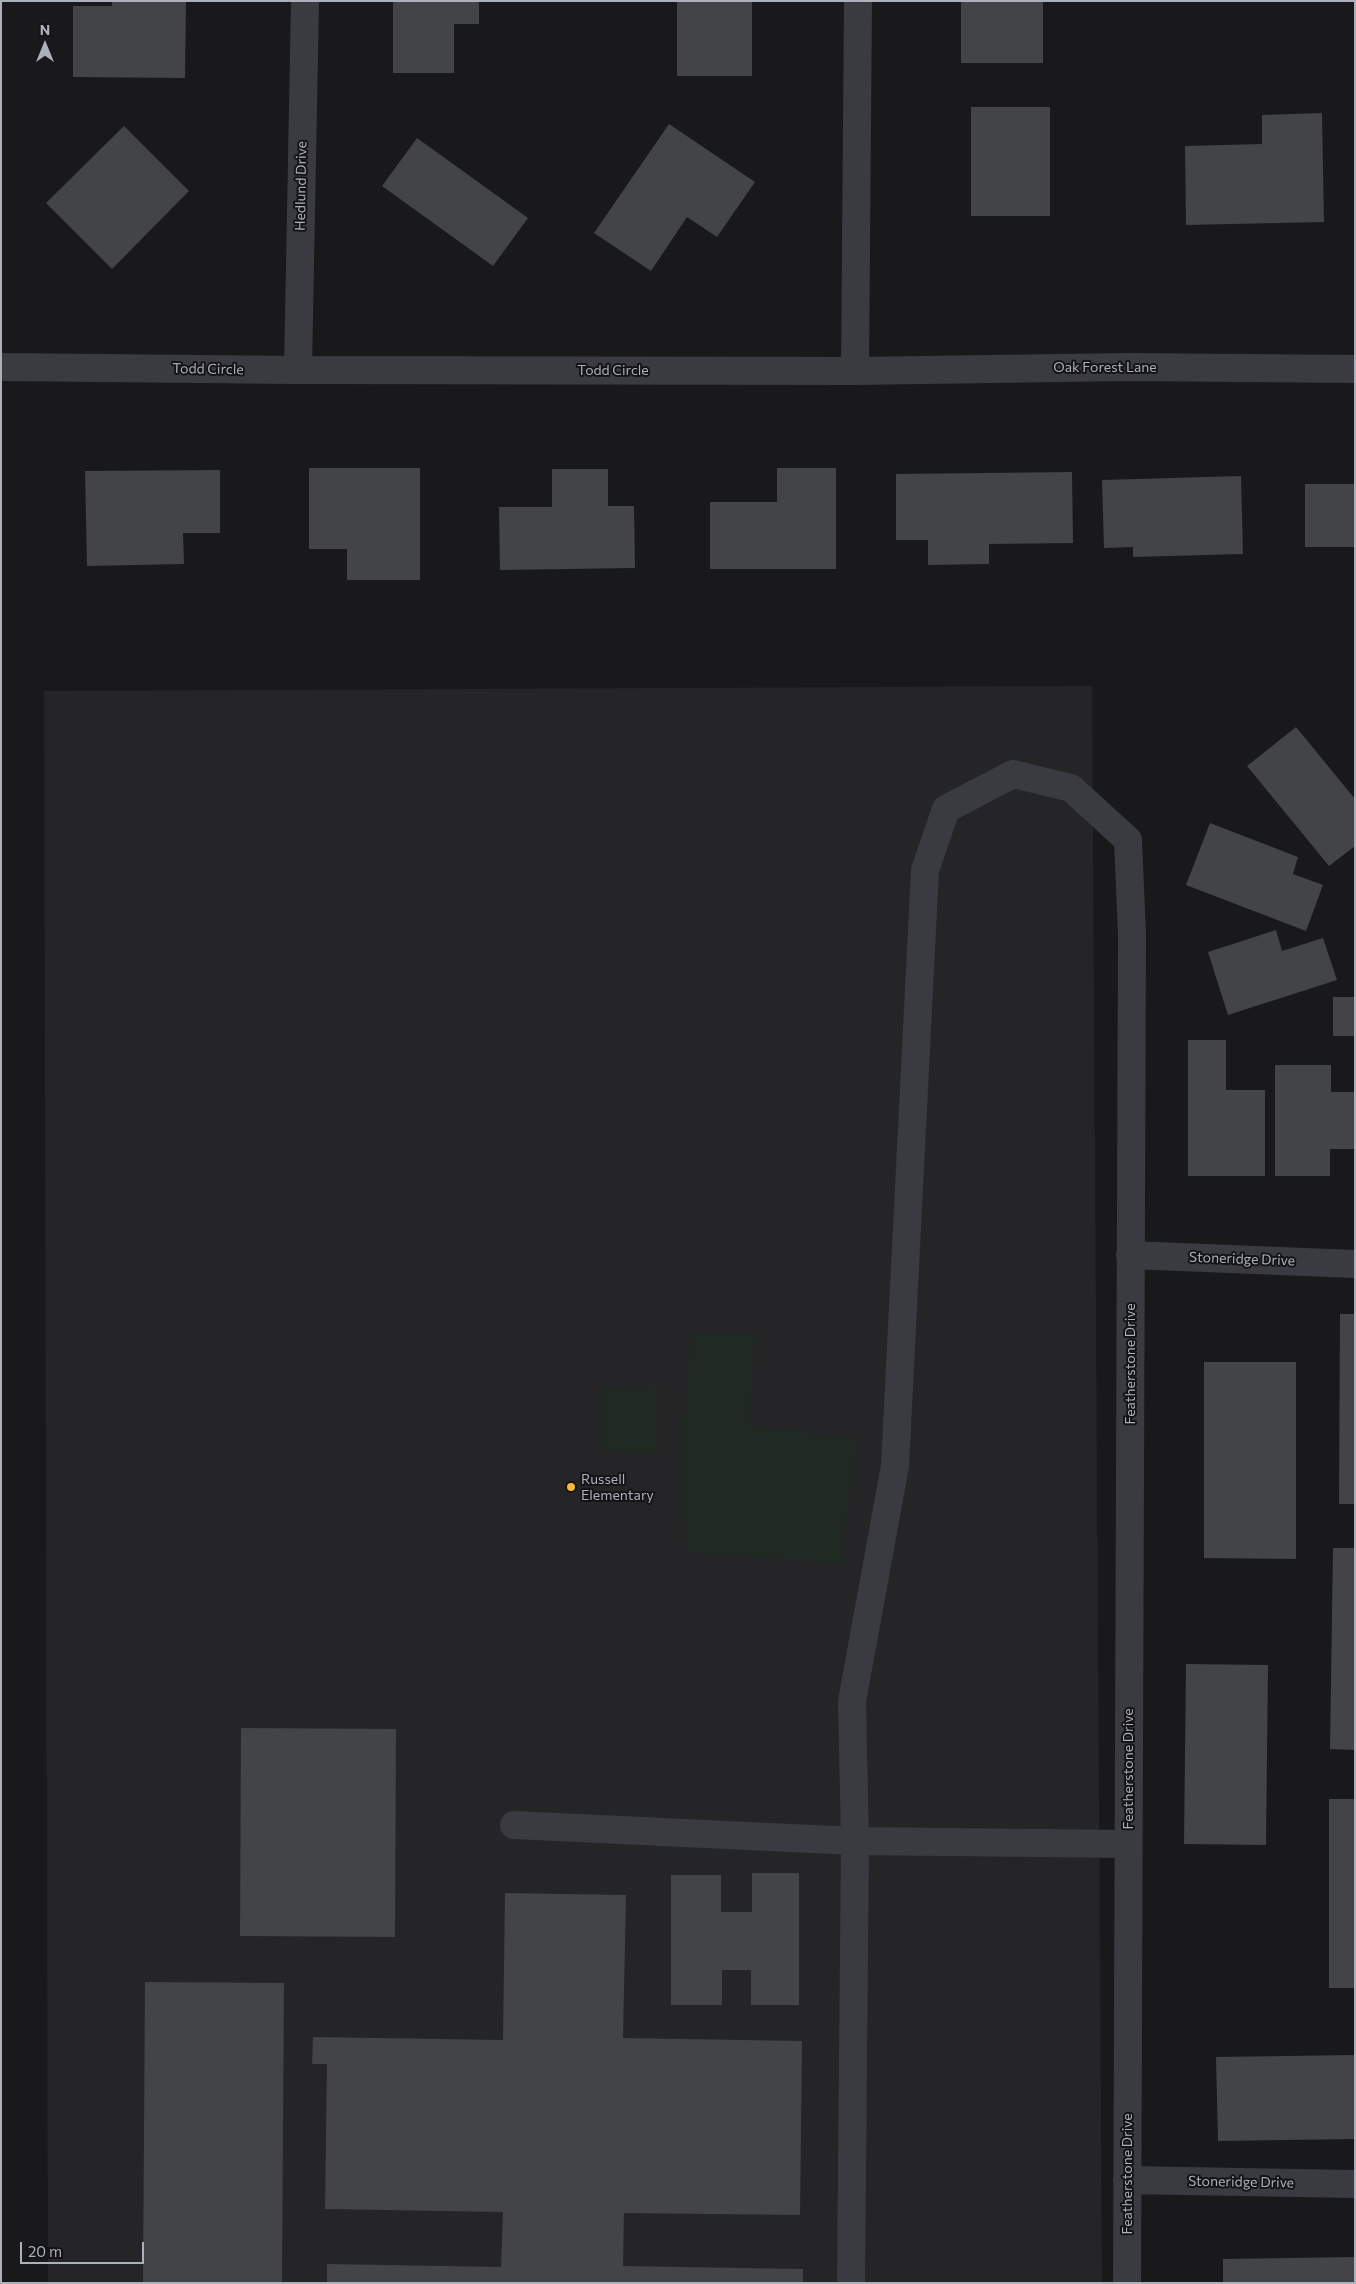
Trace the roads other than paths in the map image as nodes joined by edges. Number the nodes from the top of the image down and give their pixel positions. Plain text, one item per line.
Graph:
1 (305, 1) edge
2 (858, 1) edge
3 (1, 367) edge
4 (1355, 369) edge
5 (298, 370) junction
6 (855, 371) junction
7 (1130, 1255) junction
8 (1355, 1264) edge
9 (514, 1826) dead end
10 (855, 1841) junction
11 (1128, 1844) junction
12 (1127, 2180) junction
13 (1355, 2184) edge
14 (851, 2283) edge
15 (1127, 2283) edge

1 - 5 street, Hedlund Drive
2 - 6 street
3 - 5 street, Todd Circle
4 - 6 street, Oak Forest Lane
5 - 6 street, Todd Circle
7 - 8 street, Stoneridge Drive
7 - 10 street, Featherstone Drive
7 - 11 street, Featherstone Drive
9 - 10 street
10 - 11 street
10 - 14 street, Featherstone Drive
11 - 12 street, Featherstone Drive
12 - 13 street, Stoneridge Drive
12 - 15 street, Featherstone Drive

